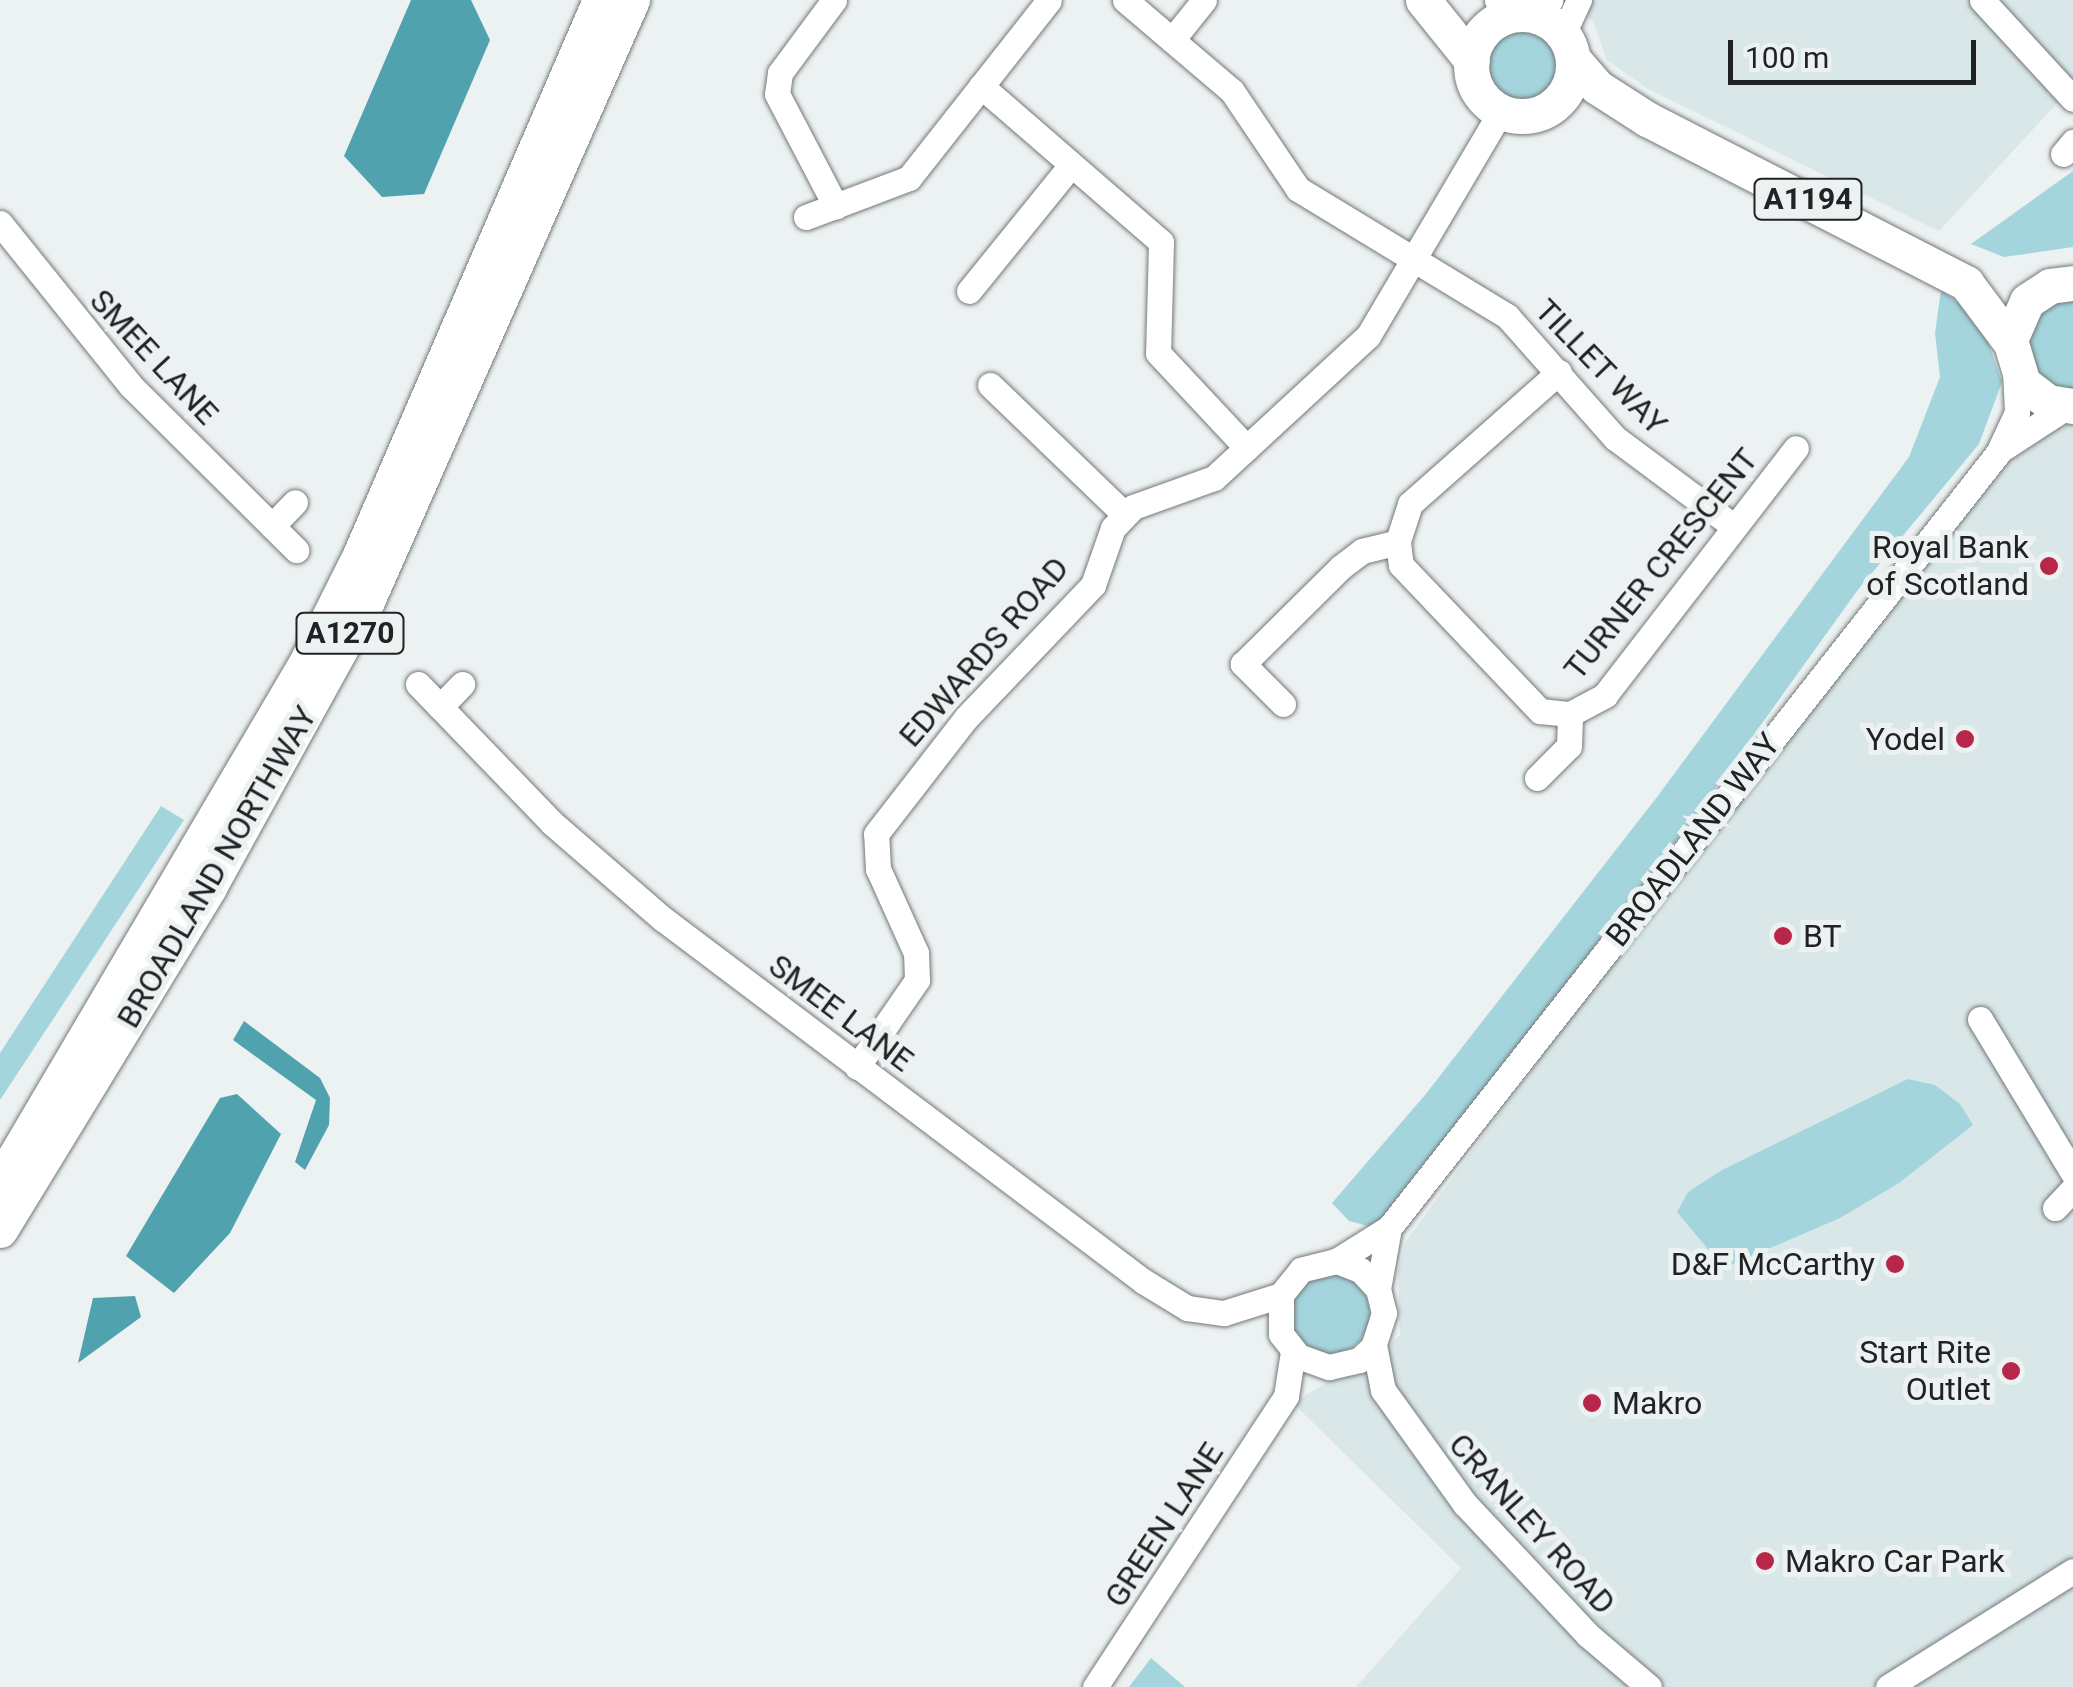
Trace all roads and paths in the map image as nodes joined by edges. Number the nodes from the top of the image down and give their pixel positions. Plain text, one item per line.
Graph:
1 (600, 0) edge
2 (632, 0) edge
3 (834, 0) edge
4 (1048, 0) edge
5 (1125, 0) edge
6 (1204, 0) edge
7 (1423, 0) edge
8 (1448, 0) edge
9 (1578, 0) edge
10 (1982, 0) edge
11 (1517, 7) edge
12 (1172, 40) junction
13 (1568, 47) junction
14 (1472, 60) junction
15 (981, 86) junction
16 (2073, 99) edge
17 (1502, 111) junction
18 (1546, 111) junction
19 (1647, 120) junction
20 (1071, 165) junction
21 (836, 206) junction
22 (806, 218) dead end
23 (0, 223) edge
24 (1416, 259) junction
25 (1966, 283) junction
26 (2063, 283) edge
27 (969, 291) dead end
28 (2012, 356) junction
29 (1559, 372) junction
30 (990, 385) dead end
31 (2070, 406) edge
32 (1247, 448) junction
33 (1796, 448) dead end
34 (1998, 453) junction
35 (295, 502) dead end
36 (1125, 516) junction
37 (272, 526) junction
38 (1733, 526) junction
39 (1398, 542) junction
40 (296, 550) dead end
41 (418, 684) dead end
42 (462, 684) dead end
43 (1283, 704) dead end
44 (440, 706) junction
45 (1570, 714) junction
46 (1537, 778) dead end
47 (1980, 1019) dead end
48 (857, 1067) junction
49 (2073, 1173) edge
50 (0, 1182) edge
51 (1389, 1228) junction
52 (0, 1230) edge
53 (1336, 1261) junction
54 (1378, 1289) junction
55 (1281, 1295) junction
56 (1240, 1312) junction
57 (1278, 1324) junction
58 (1374, 1346) junction
59 (1293, 1352) junction
60 (1338, 1366) junction
61 (1382, 1390) junction
62 (1286, 1396) junction
63 (2073, 1571) edge
64 (1887, 1686) edge
65 (1095, 1687) edge
66 (1650, 1687) edge

1 - 50 highway, BROADLAND NORTHWAY / A1270
2 - 52 highway, BROADLAND NORTHWAY / A1270
3 - 21 street
4 - 15 street
5 - 12 street, TILLET WAY
6 - 12 street
7 - 14 highway
8 - 11 highway
9 - 13 street
10 - 16 street
11 - 13 highway
11 - 14 highway
12 - 24 street, TILLET WAY
13 - 18 highway
13 - 19 highway, A1194
14 - 17 highway
15 - 20 street
15 - 21 street
17 - 18 highway
17 - 24 street
18 - 19 highway, A1194
19 - 25 highway, A1194
20 - 27 street
20 - 32 street
21 - 22 street
23 - 37 street, SMEE LANE
24 - 29 street, TILLET WAY
24 - 32 street
25 - 26 highway, A1194
25 - 28 highway, A1194
26 - 28 highway
28 - 31 highway
28 - 34 street, BROADLAND WAY
29 - 38 street, TILLET WAY
29 - 39 street
30 - 36 street
31 - 34 street, BROADLAND WAY
32 - 36 street
33 - 38 street, TURNER CRESCENT
34 - 51 street, BROADLAND WAY
35 - 37 street
36 - 48 street, EDWARDS ROAD
37 - 40 street, SMEE LANE
38 - 45 street, TURNER CRESCENT
39 - 43 street
39 - 45 street, TURNER CRESCENT
41 - 44 street, SMEE LANE
42 - 44 street
44 - 48 street, SMEE LANE
45 - 46 street, TURNER CRESCENT
47 - 49 street
48 - 56 street, SMEE LANE
51 - 53 street, BROADLAND WAY
51 - 54 street, BROADLAND WAY
53 - 54 street
53 - 55 street, BROADLAND WAY
54 - 58 street, BROADLAND WAY
55 - 56 street, SMEE LANE
55 - 57 street
56 - 57 street, SMEE LANE
57 - 59 street
58 - 60 street
58 - 61 street, CRANLEY ROAD
59 - 60 street
59 - 62 street, GREEN LANE
60 - 61 street, CRANLEY ROAD
60 - 62 street, GREEN LANE
61 - 66 street, CRANLEY ROAD
62 - 65 street, GREEN LANE
63 - 64 street

